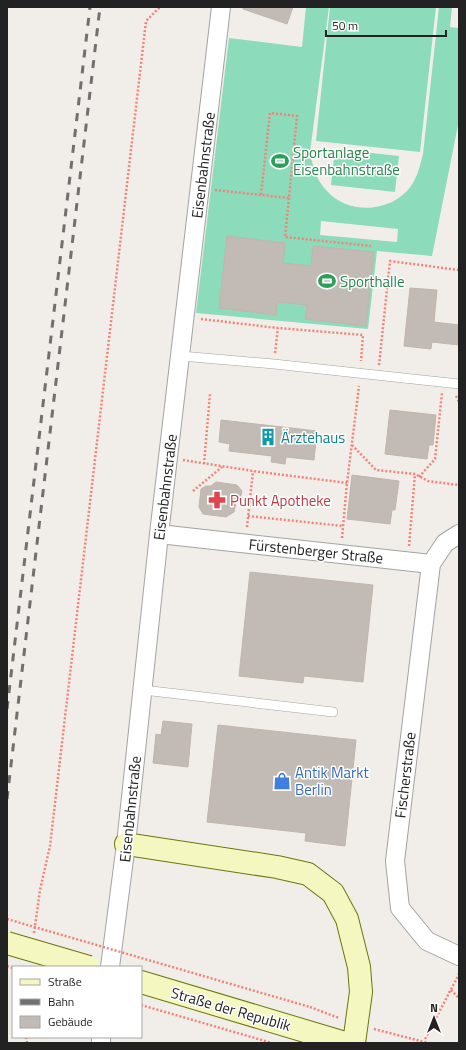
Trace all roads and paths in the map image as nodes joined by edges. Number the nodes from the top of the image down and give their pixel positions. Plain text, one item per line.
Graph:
1 (160, 7) edge
2 (221, 7) edge
3 (201, 188) junction
4 (261, 195) junction
5 (289, 198) junction
6 (371, 246) dead end
7 (459, 270) edge
8 (185, 317) junction
9 (278, 328) junction
10 (181, 356) junction
11 (274, 364) junction
12 (360, 374) junction
13 (378, 376) junction
14 (443, 383) junction
15 (459, 384) edge
16 (210, 394) dead end
17 (352, 445) junction
18 (169, 458) junction
19 (204, 464) junction
20 (222, 467) junction
21 (253, 472) junction
22 (416, 474) junction
23 (419, 476) junction
24 (347, 483) junction
25 (459, 485) edge
26 (193, 491) dead end
27 (248, 516) junction
28 (343, 526) junction
29 (159, 534) junction
30 (459, 534) edge
31 (245, 543) junction
32 (341, 554) junction
33 (408, 561) junction
34 (431, 564) junction
35 (143, 690) junction
36 (333, 712) dead end
37 (126, 844) junction
38 (7, 919) edge
39 (33, 936) dead end
40 (7, 943) edge
41 (459, 956) edge
42 (86, 966) edge
43 (110, 966) edge
44 (459, 974) edge
45 (142, 982) edge
46 (450, 990) junction
47 (459, 998) edge
48 (142, 1005) edge
49 (356, 1033) edge
50 (425, 1039) dead end
51 (272, 1043) edge
52 (345, 1043) edge
53 (428, 1043) edge

1 - 39 path
2 - 3 street, Eisenbahnstraße
3 - 4 path
3 - 8 street, Eisenbahnstraße
4 - 5 path
4 - 5 path
5 - 6 path
7 - 13 path
8 - 9 path
8 - 10 street, Eisenbahnstraße
9 - 11 path
9 - 12 path
10 - 11 lane
10 - 18 street, Eisenbahnstraße
11 - 12 lane
12 - 13 lane
12 - 17 path
13 - 14 lane
14 - 15 lane
14 - 23 path
16 - 19 path
17 - 22 path
17 - 24 path
18 - 19 path
18 - 29 street, Eisenbahnstraße
19 - 20 path
20 - 21 path
20 - 26 path
21 - 24 path
21 - 27 path
22 - 23 path
22 - 33 path
23 - 25 path
24 - 28 path
27 - 28 path
27 - 31 path
28 - 32 path
29 - 31 street, Fürstenberger Straße
29 - 35 street, Eisenbahnstraße
30 - 34 street
31 - 32 street, Fürstenberger Straße
32 - 33 street, Fürstenberger Straße
33 - 34 street, Fürstenberger Straße
34 - 41 street, Fischerstraße
35 - 36 lane
35 - 37 street, Eisenbahnstraße
37 - 43 street, Eisenbahnstraße
37 - 49 main road
38 - 49 path, bridge
40 - 42 main road, bridge
44 - 46 path
45 - 52 main road, Straße der Republik
46 - 47 path
46 - 50 path
48 - 51 path
49 - 53 path

